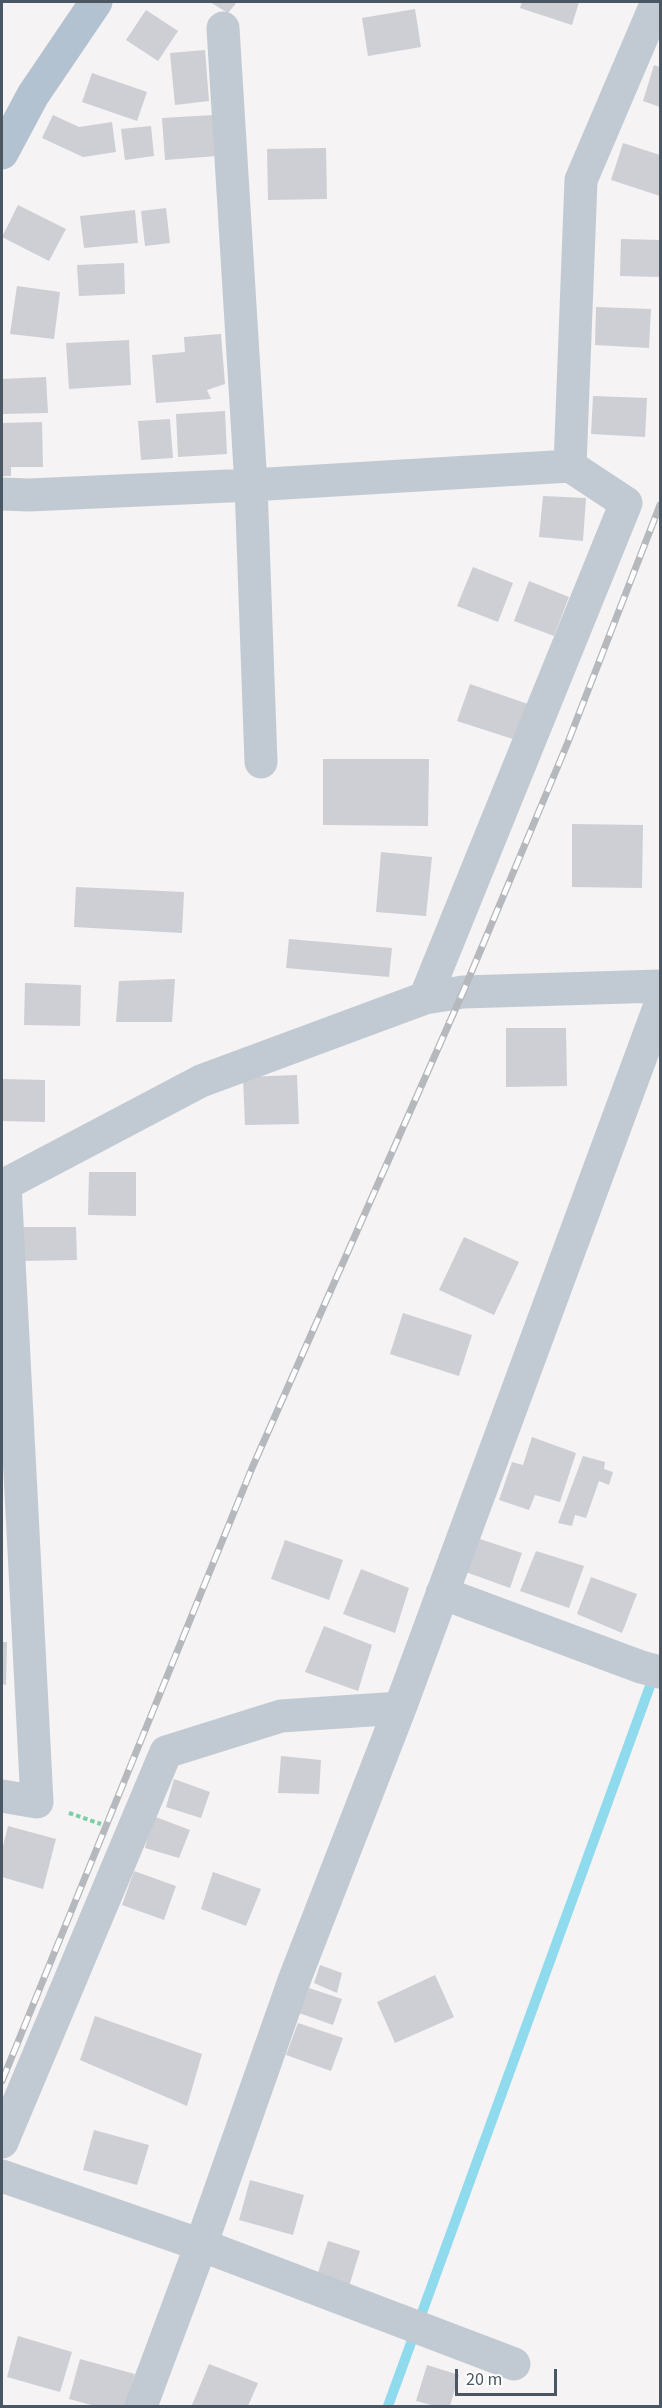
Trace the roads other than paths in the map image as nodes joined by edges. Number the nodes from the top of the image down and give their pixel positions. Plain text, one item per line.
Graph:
1 (96, 2) edge
2 (657, 2) edge
3 (223, 28) dead end
4 (2, 153) edge
5 (570, 466) junction
6 (251, 485) junction
7 (2, 494) edge
8 (261, 762) dead end
9 (660, 986) edge
10 (425, 998) junction
11 (660, 1005) edge
12 (3, 1185) edge
13 (442, 1593) junction
14 (651, 1670) edge
15 (400, 1708) junction
16 (2, 1796) edge
17 (2, 2142) edge
18 (2, 2176) edge
19 (201, 2245) junction
20 (514, 2364) dead end
21 (141, 2406) edge

1 - 4 main road
2 - 5 street
3 - 6 street
5 - 6 street
5 - 10 street
6 - 7 street
6 - 8 street
9 - 10 street
10 - 12 street
11 - 13 street
12 - 16 street
13 - 14 street
13 - 15 street
15 - 17 street
15 - 19 street
18 - 19 street
19 - 20 street
19 - 21 street

